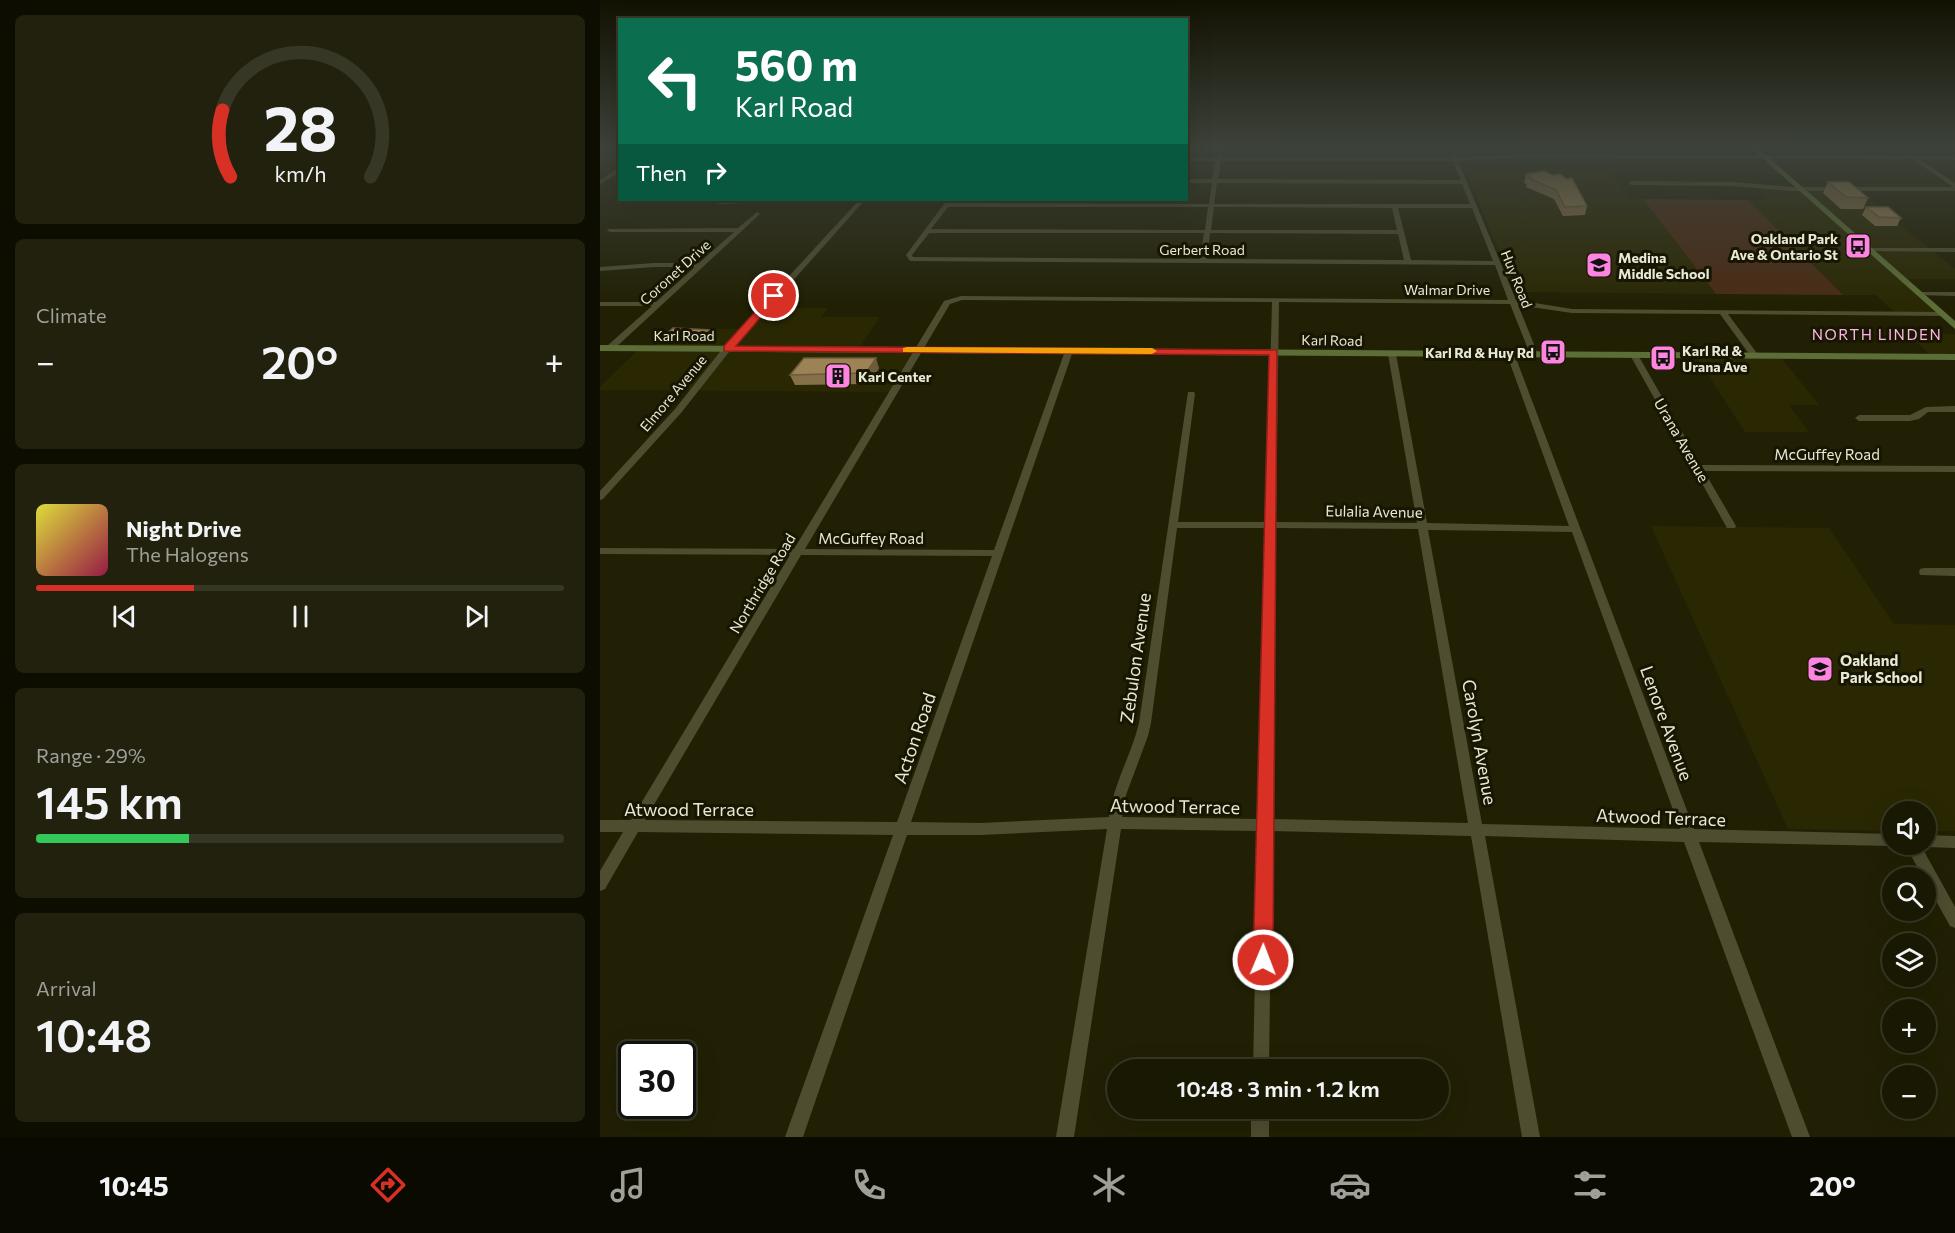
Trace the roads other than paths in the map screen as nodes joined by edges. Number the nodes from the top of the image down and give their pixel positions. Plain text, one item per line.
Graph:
1 (1212, 200) edge
2 (1471, 200) edge
3 (1813, 200) edge
4 (716, 201) edge
5 (746, 201) edge
6 (861, 201) edge
7 (948, 202) edge
8 (1211, 205) junction
9 (1395, 206) junction
10 (1473, 206) junction
11 (757, 214) dead end
12 (610, 230) dead end
13 (739, 230) junction
14 (927, 231) junction
15 (1207, 232) junction
16 (1401, 232) junction
17 (1869, 250) junction
18 (1955, 250) edge
19 (1203, 261) junction
20 (1408, 262) junction
21 (1498, 263) junction
22 (700, 265) junction
23 (600, 270) edge
24 (1919, 294) junction
25 (1955, 294) edge
26 (951, 300) joint
27 (1276, 300) junction
28 (1513, 302) junction
29 (600, 304) edge
30 (657, 304) junction
31 (1722, 312) junction
32 (1942, 314) junction
33 (1955, 326) edge
34 (605, 348) edge
35 (728, 349) junction
36 (918, 350) junction
37 (1069, 351) junction
38 (1274, 352) junction
39 (1392, 354) junction
40 (1534, 354) junction
41 (1511, 355) junction
42 (1634, 355) junction
43 (1755, 356) junction
44 (1955, 357) edge
45 (1191, 394) dead end
46 (1955, 409) edge
47 (1859, 418) dead end
48 (1698, 468) junction
49 (1955, 469) edge
50 (600, 497) edge
51 (1270, 524) junction
52 (1172, 525) junction
53 (1423, 526) junction
54 (1731, 526) dead end
55 (1576, 530) junction
56 (600, 551) edge
57 (798, 552) junction
58 (997, 553) junction
59 (1924, 572) dead end
60 (1955, 572) edge
61 (1114, 823) junction
62 (1265, 824) junction
63 (600, 826) edge
64 (635, 826) junction
65 (902, 829) junction
66 (1477, 830) junction
67 (1690, 836) junction
68 (1882, 840) edge
69 (1936, 841) edge
70 (1955, 842) edge
71 (1918, 855) edge
72 (600, 884) edge
73 (1955, 921) edge
74 (1261, 1059) edge
75 (1260, 1119) edge
76 (794, 1137) edge
77 (1065, 1137) edge
78 (1260, 1137) edge
79 (1531, 1137) edge
80 (1801, 1137) edge

1 - 8 street
2 - 10 street, Huy Road
3 - 17 main road
4 - 5 street
6 - 35 street, Elmore Avenue
7 - 8 street
7 - 14 street
8 - 9 street
8 - 15 street
9 - 10 street
9 - 16 street
10 - 21 street, Huy Road
11 - 13 street, Coronet Drive
12 - 13 street
13 - 22 street, Coronet Drive
14 - 15 street
14 - 19 street, Gerbert Road
15 - 16 street
15 - 19 street
16 - 20 street
17 - 18 street
17 - 24 main road
19 - 20 street, Gerbert Road
20 - 21 street, Gerbert Road
21 - 28 street, Huy Road
22 - 23 street
22 - 30 street, Coronet Drive
24 - 25 street
24 - 32 main road
26 - 27 street, Walmar Drive
26 - 36 street, Northridge Road
27 - 28 street, Walmar Drive
27 - 38 street
28 - 31 street, Walmar Drive
28 - 40 street, Huy Road
29 - 30 street
30 - 34 street, Coronet Drive
31 - 32 street, Walmar Drive
31 - 43 street
32 - 33 main road
34 - 35 main road, Karl Road
35 - 36 main road, Karl Road
35 - 50 street, Elmore Avenue
36 - 37 main road, Karl Road
36 - 57 street, Northridge Road
37 - 38 main road, Karl Road
37 - 58 street, Acton Road
38 - 39 main road, Karl Road
38 - 51 street
39 - 41 main road, Karl Road
39 - 53 street, Carolyn Avenue
40 - 41 main road, Karl Road
40 - 42 main road, Karl Road
41 - 55 street, Lenore Avenue
42 - 43 main road, Karl Road
42 - 48 street, Urana Avenue
43 - 44 main road, Karl Road
45 - 52 street, Zebulon Avenue
46 - 47 street
48 - 49 street, McGuffey Road
48 - 54 street, Urana Avenue
51 - 52 street, Eulalia Avenue
51 - 53 street, Eulalia Avenue
51 - 62 street
52 - 61 street, Zebulon Avenue
53 - 55 street, Eulalia Avenue
53 - 66 street, Carolyn Avenue
55 - 67 street, Lenore Avenue
56 - 57 street, McGuffey Road
57 - 58 street, McGuffey Road
57 - 64 street, Northridge Road
58 - 65 street, Acton Road
59 - 60 street
61 - 62 street, Atwood Terrace
61 - 65 street, Atwood Terrace
61 - 77 street, Zebulon Avenue
62 - 66 street, Atwood Terrace
62 - 74 street
63 - 64 street, Atwood Terrace
64 - 65 street, Atwood Terrace
64 - 72 street, Northridge Road
65 - 76 street, Acton Road
66 - 67 street, Atwood Terrace
66 - 79 street, Carolyn Avenue
67 - 68 street, Atwood Terrace
67 - 80 street, Lenore Avenue
69 - 70 street
71 - 73 street
75 - 78 street

